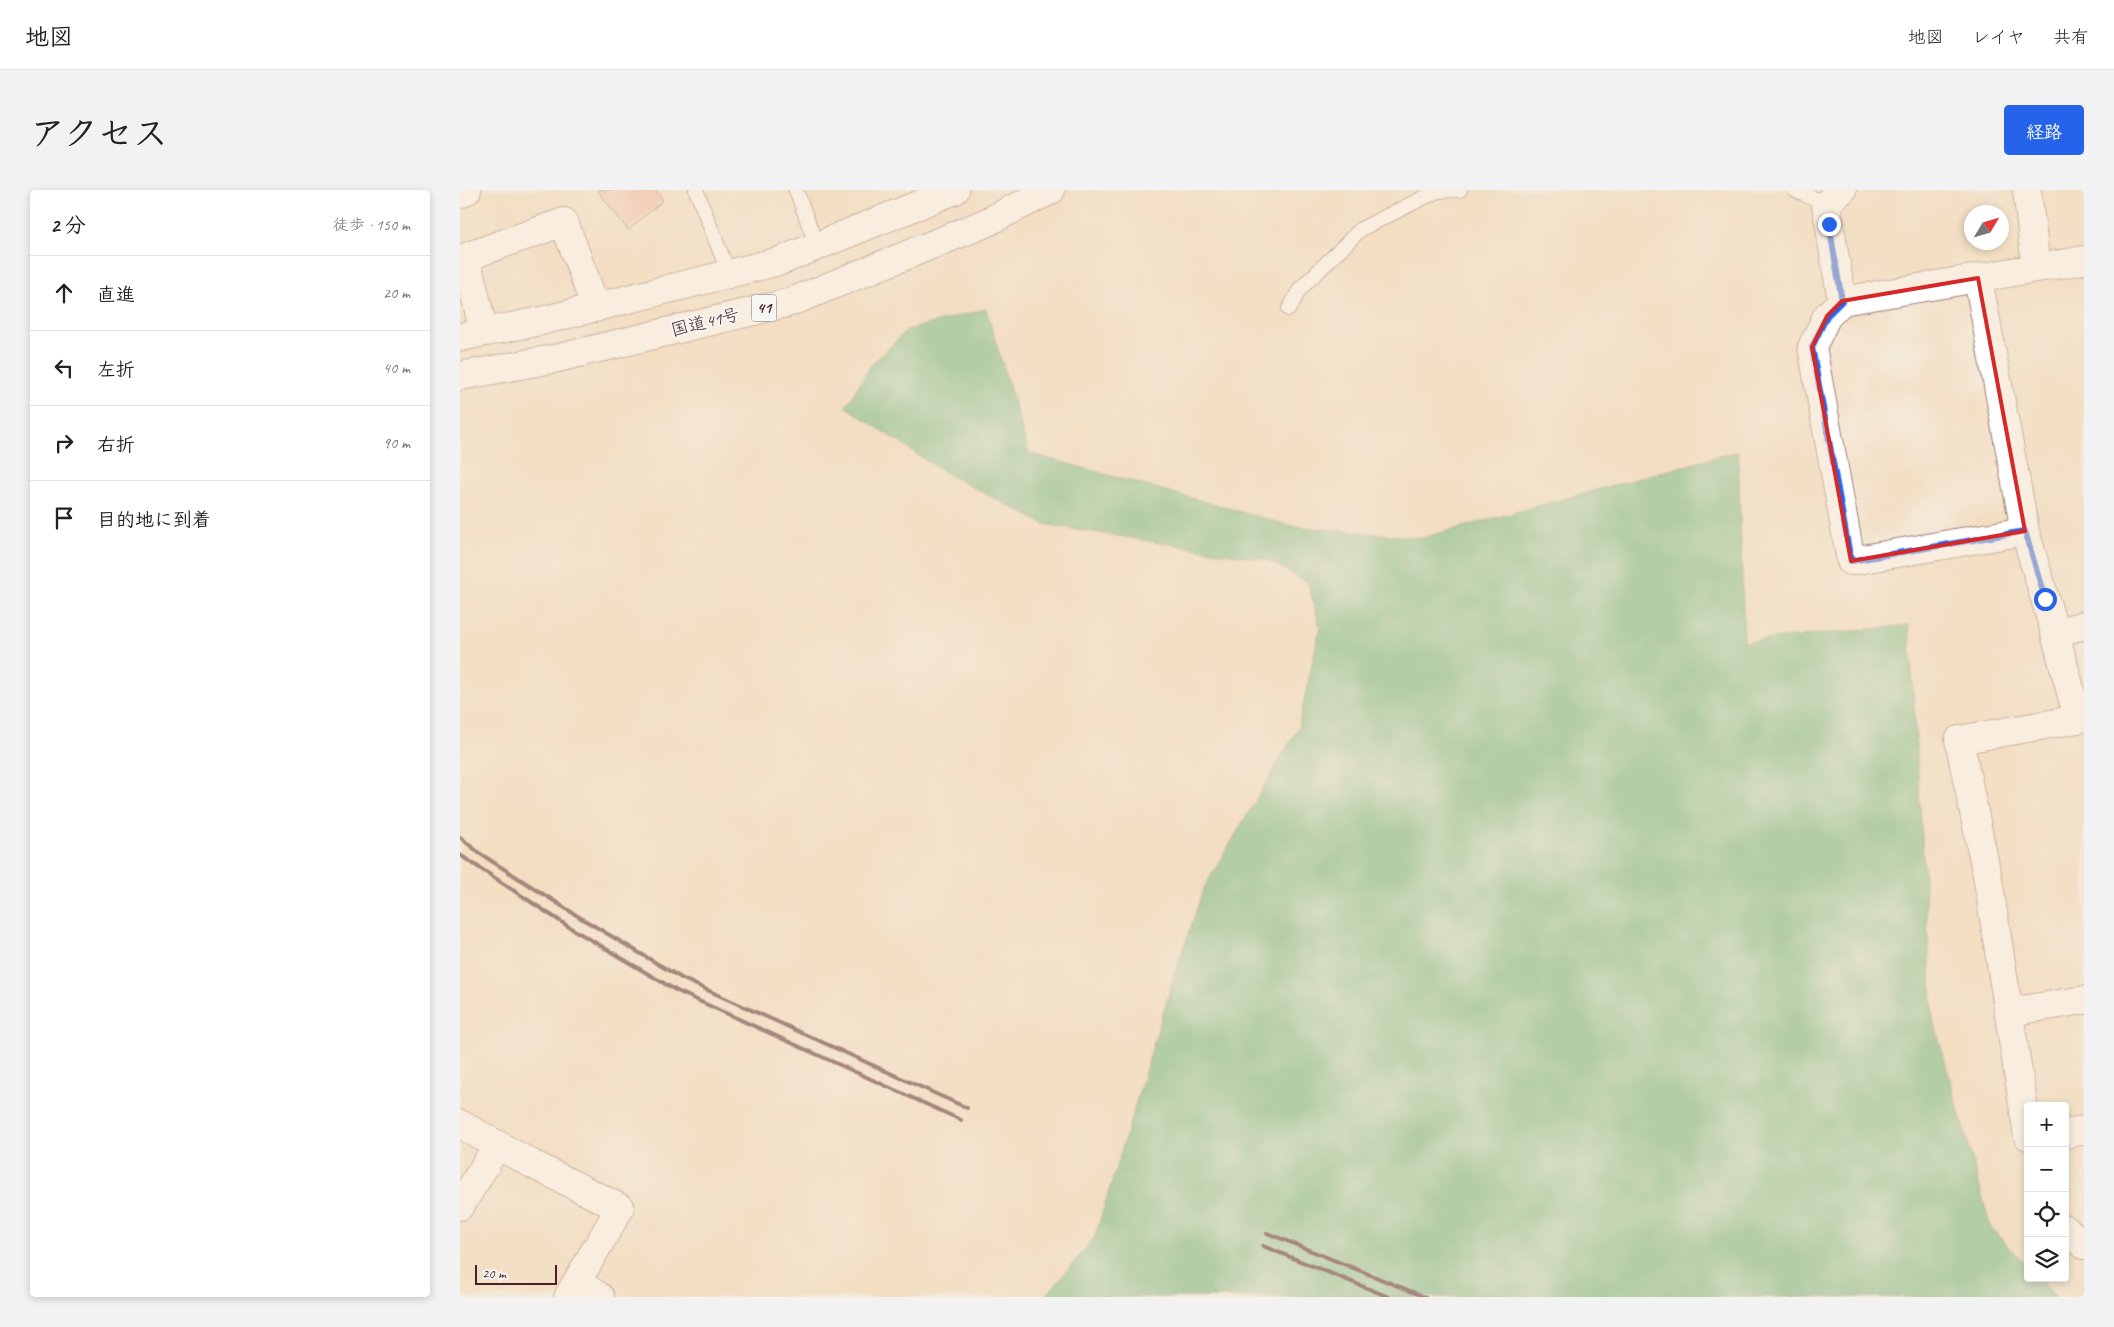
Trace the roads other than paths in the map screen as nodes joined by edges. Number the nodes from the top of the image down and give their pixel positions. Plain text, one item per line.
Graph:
1 (467, 190) edge
2 (696, 190) edge
3 (796, 190) edge
4 (955, 190) edge
5 (1052, 190) edge
6 (1460, 190) edge
7 (1795, 190) edge
8 (2027, 190) edge
9 (460, 194) edge
10 (1834, 197) edge
11 (817, 246) junction
12 (463, 258) edge
13 (2084, 260) edge
14 (2036, 267) junction
15 (729, 274) junction
16 (1978, 278) junction
17 (1842, 301) junction
18 (596, 308) junction
19 (1288, 309) dead end
20 (472, 334) edge
21 (460, 376) edge
22 (2025, 531) junction
23 (2084, 625) edge
24 (2055, 632) junction
25 (2081, 726) edge
26 (2084, 1000) edge
27 (2010, 1012) junction
28 (2024, 1108) edge
29 (460, 1124) edge
30 (2084, 1130) edge
31 (2069, 1133) edge
32 (497, 1146) junction
33 (460, 1206) edge
34 (2069, 1232) edge
35 (2084, 1245) edge
36 (573, 1290) edge
37 (600, 1297) edge

1 - 9 main road
2 - 15 lane
3 - 11 lane
4 - 11 main road, 41
5 - 21 main road, 国道41号 / 41
6 - 19 lane
7 - 10 lane
8 - 14 main road
10 - 17 main road
11 - 15 main road, 41
12 - 18 main road
12 - 20 main road
13 - 14 main road
14 - 16 main road
15 - 18 main road, 41
16 - 17 main road
16 - 22 main road
17 - 22 main road
18 - 20 main road, 41
22 - 24 main road
23 - 24 main road
24 - 25 main road
25 - 27 main road
26 - 27 main road
27 - 28 main road
29 - 32 main road
30 - 31 main road
32 - 33 main road
32 - 36 main road
34 - 35 main road
36 - 37 main road

